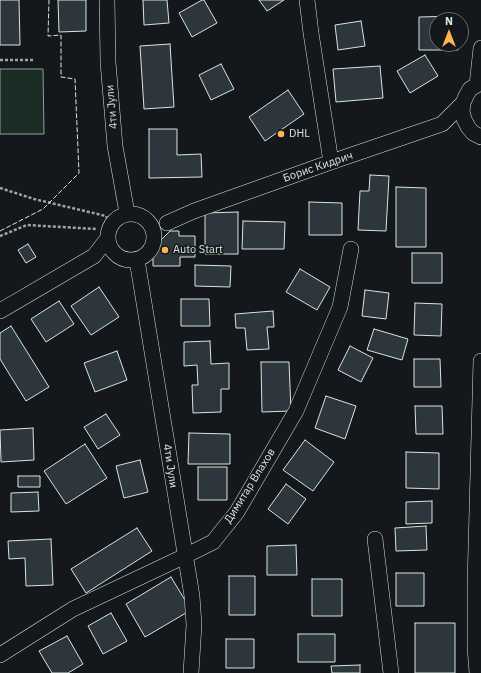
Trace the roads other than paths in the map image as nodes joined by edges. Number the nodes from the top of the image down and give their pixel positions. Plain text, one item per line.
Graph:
1 (107, 0) edge
2 (307, 0) edge
3 (481, 48) edge
4 (479, 84) edge
5 (463, 103) junction
6 (442, 124) junction
7 (477, 135) edge
8 (331, 162) junction
9 (126, 213) junction
10 (147, 219) junction
11 (167, 222) junction
12 (106, 230) junction
13 (154, 239) junction
14 (351, 249) dead end
15 (94, 256) junction
16 (118, 257) junction
17 (137, 260) junction
18 (0, 311) edge
19 (481, 361) edge
20 (375, 539) dead end
21 (185, 556) junction
22 (0, 655) edge
23 (191, 673) edge
24 (391, 673) edge
25 (477, 673) edge

1 - 9 street, 4ти Јули
2 - 8 street
3 - 4 street
4 - 5 street, Борис Кидрич
5 - 6 street, Борис Кидрич
5 - 7 street
6 - 7 street
6 - 8 street, Борис Кидрич
8 - 11 street, Борис Кидрич
9 - 10 street
9 - 12 street
10 - 11 street
10 - 13 street
11 - 13 street
12 - 15 street
12 - 16 street
13 - 17 street
14 - 21 street, Димитар Влахов
15 - 16 street
15 - 18 street
16 - 17 street
17 - 21 street, 4ти Јули
19 - 25 street
20 - 24 street
21 - 22 street, Димитар Влахов
21 - 23 street, 4ти Јули

